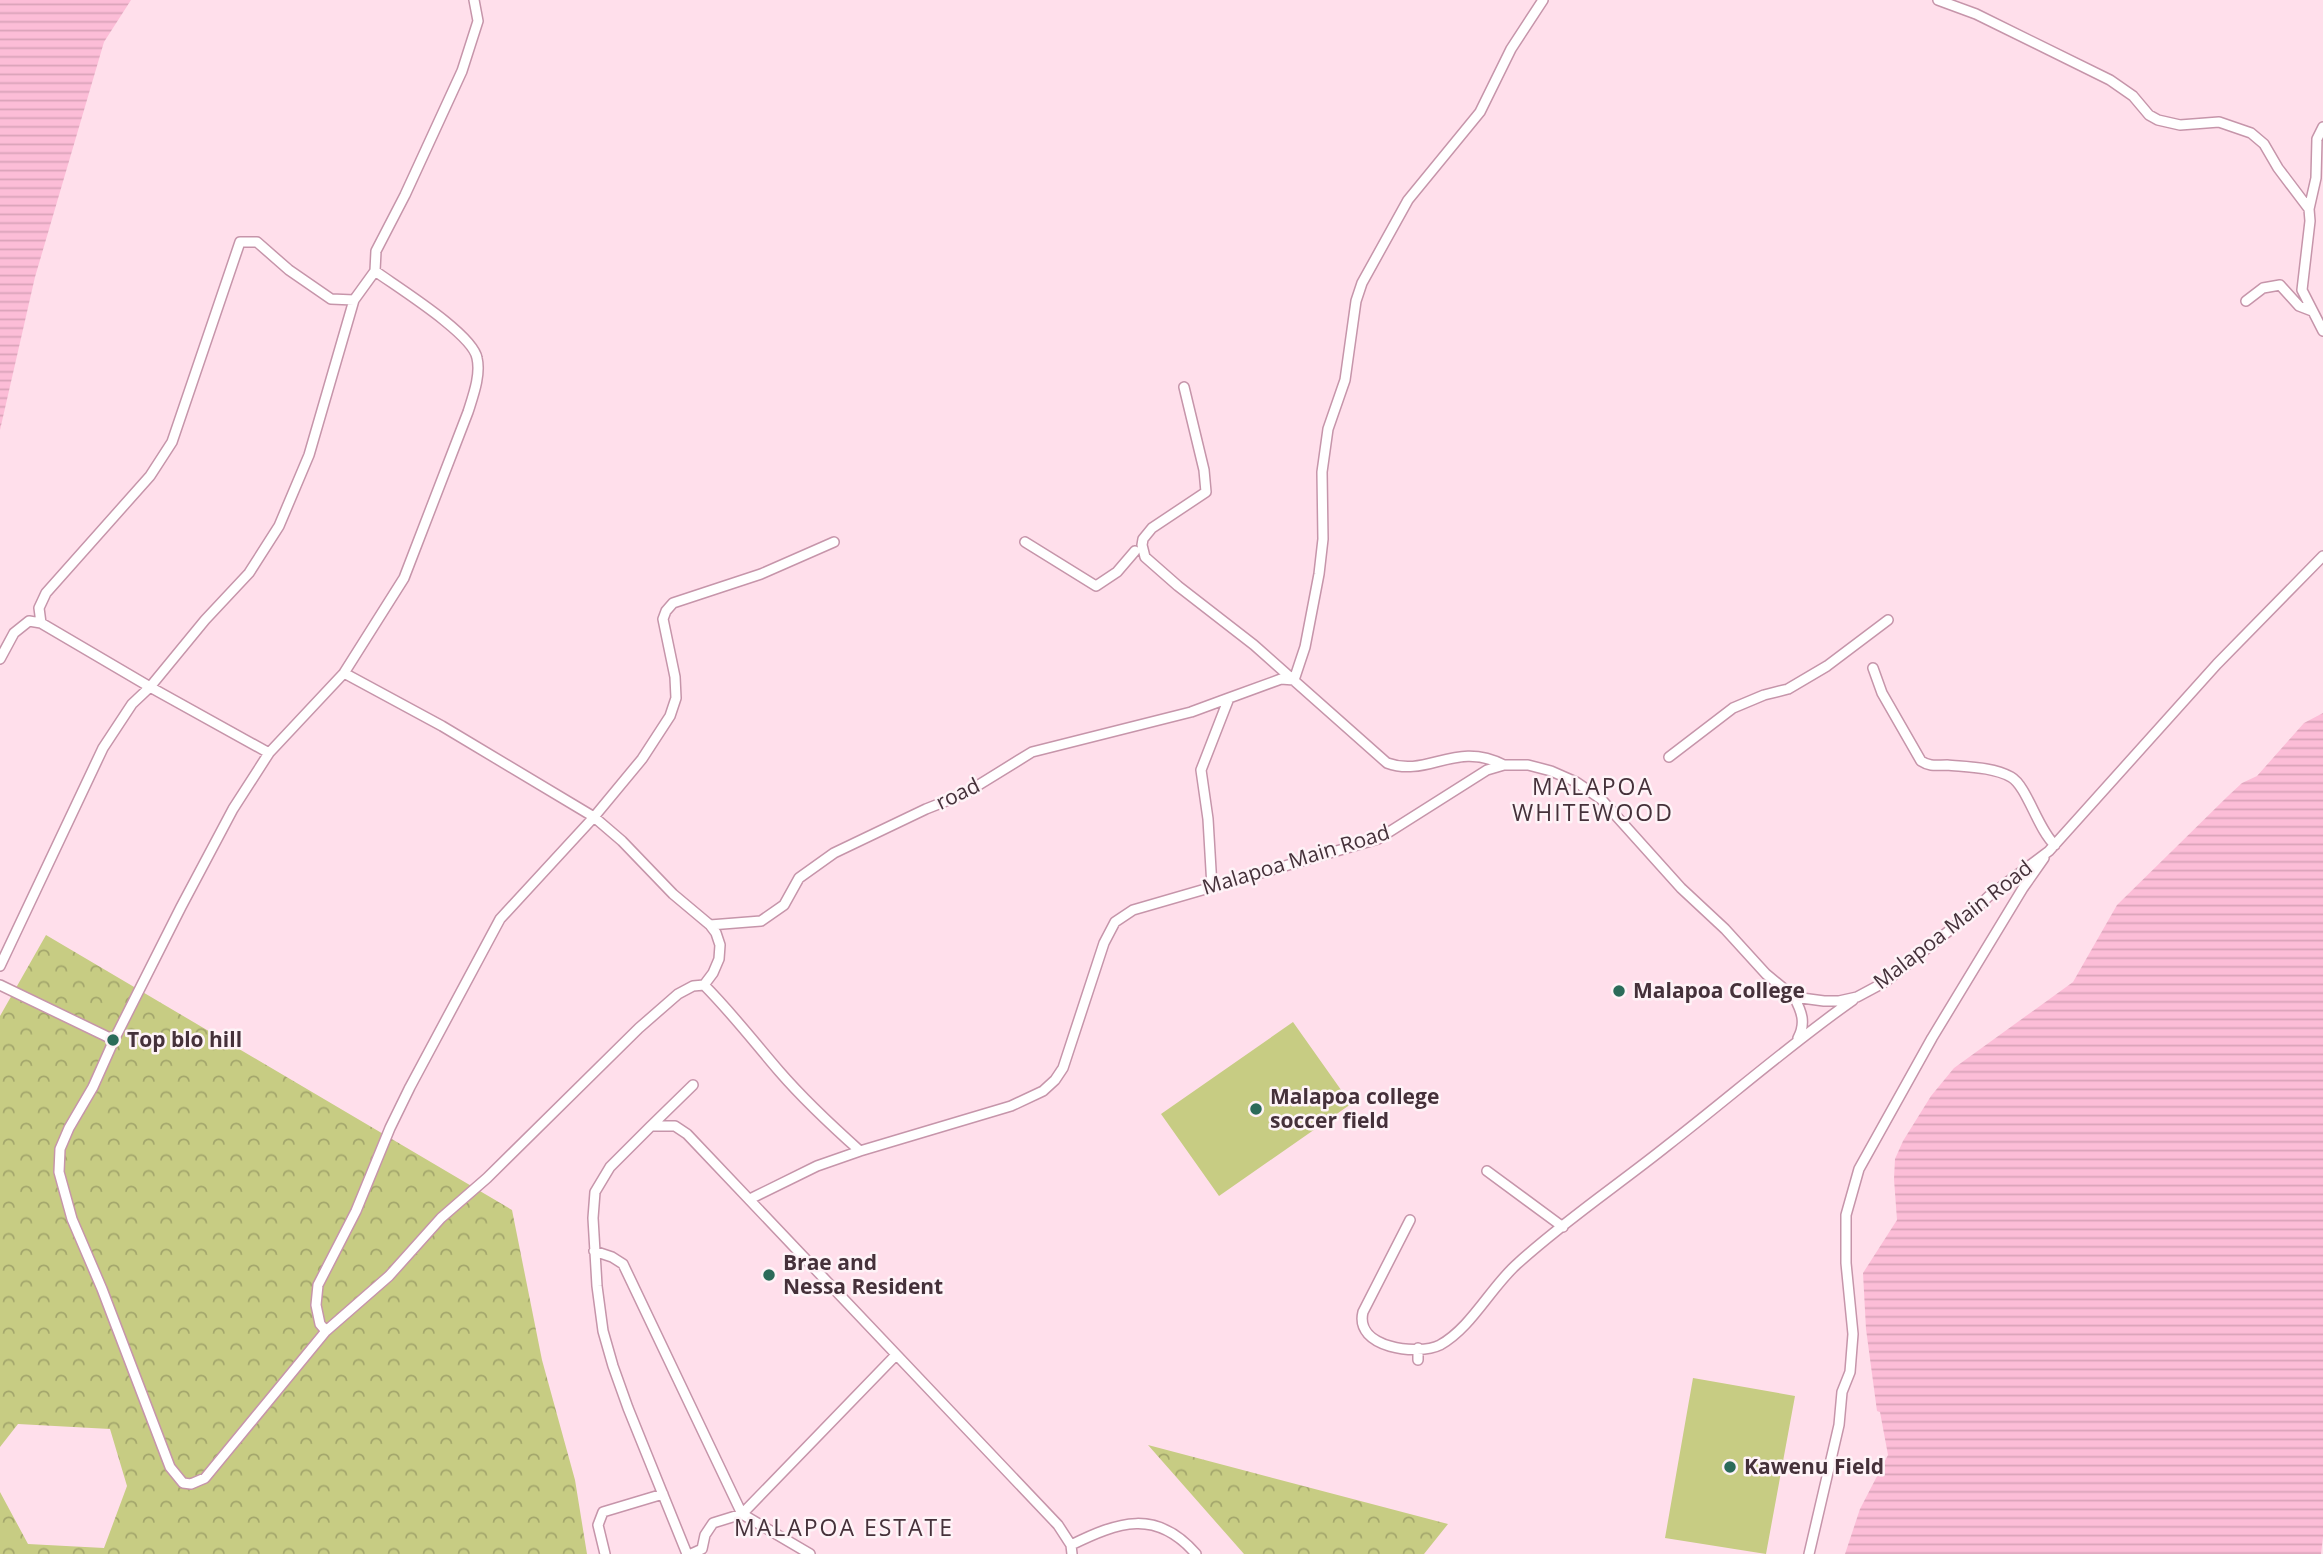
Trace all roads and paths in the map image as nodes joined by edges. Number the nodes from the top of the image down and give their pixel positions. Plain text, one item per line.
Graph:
1 (474, 0) edge
2 (1543, 0) edge
3 (1938, 0) edge
4 (2323, 127) edge
5 (2309, 209) junction
6 (375, 271) junction
7 (354, 300) junction
8 (2246, 301) dead end
9 (2314, 312) junction
10 (2323, 331) edge
11 (1184, 387) dead end
12 (834, 541) dead end
13 (1025, 542) dead end
14 (1135, 551) dead end
15 (2323, 556) edge
16 (1888, 620) dead end
17 (41, 623) junction
18 (0, 659) edge
19 (1873, 668) dead end
20 (344, 673) junction
21 (1293, 680) junction
22 (150, 687) junction
23 (1229, 698) junction
24 (269, 753) junction
25 (1669, 757) dead end
26 (1504, 765) junction
27 (594, 817) junction
28 (2052, 848) junction
29 (1212, 887) junction
30 (710, 925) junction
31 (0, 966) edge
32 (0, 985) edge
33 (704, 985) junction
34 (1794, 997) junction
35 (1857, 997) junction
36 (114, 1040) junction
37 (1794, 1045) junction
38 (693, 1085) dead end
39 (651, 1126) junction
40 (860, 1151) junction
41 (1487, 1171) dead end
42 (750, 1199) junction
43 (1410, 1220) dead end
44 (1563, 1227) junction
45 (594, 1251) junction
46 (326, 1331) junction
47 (1418, 1348) junction
48 (895, 1356) junction
49 (1418, 1360) dead end
50 (663, 1494) junction
51 (742, 1514) junction
52 (1072, 1550) edge
53 (704, 1551) edge
54 (605, 1554) edge
55 (689, 1554) edge
56 (810, 1554) edge
57 (1196, 1554) edge
58 (1809, 1554) edge

1 - 6 street
2 - 21 street
3 - 5 street
4 - 5 street
5 - 9 street
6 - 7 street
6 - 20 street
7 - 17 street
7 - 22 street
8 - 9 street
9 - 10 street
11 - 21 street
12 - 27 street
13 - 14 street
15 - 28 street, Malapoa Main Road
16 - 25 street
17 - 18 street
17 - 22 street
19 - 28 street
20 - 24 street
20 - 27 street
21 - 23 street, road
21 - 26 street
22 - 24 street
22 - 31 street
23 - 29 street
23 - 30 street, road
24 - 36 street
26 - 29 street, Malapoa Main Road
26 - 34 street, Malapoa Main Road
27 - 30 street
27 - 46 street
28 - 35 street, Malapoa Main Road
28 - 58 street
29 - 40 street, Malapoa Main Road
30 - 33 street
32 - 36 street
33 - 40 street
33 - 46 street
34 - 35 street, Malapoa Main Road
34 - 37 street
35 - 37 street
36 - 46 street
37 - 44 street
38 - 39 street
39 - 42 street
39 - 45 street
40 - 42 street, Malapoa Main Road
41 - 44 street
42 - 48 street
43 - 47 street
44 - 47 street
45 - 50 street
45 - 51 street
47 - 49 street
48 - 51 street
48 - 52 street
50 - 54 street
50 - 55 street
51 - 53 street
51 - 56 street
52 - 57 street
53 - 55 street

